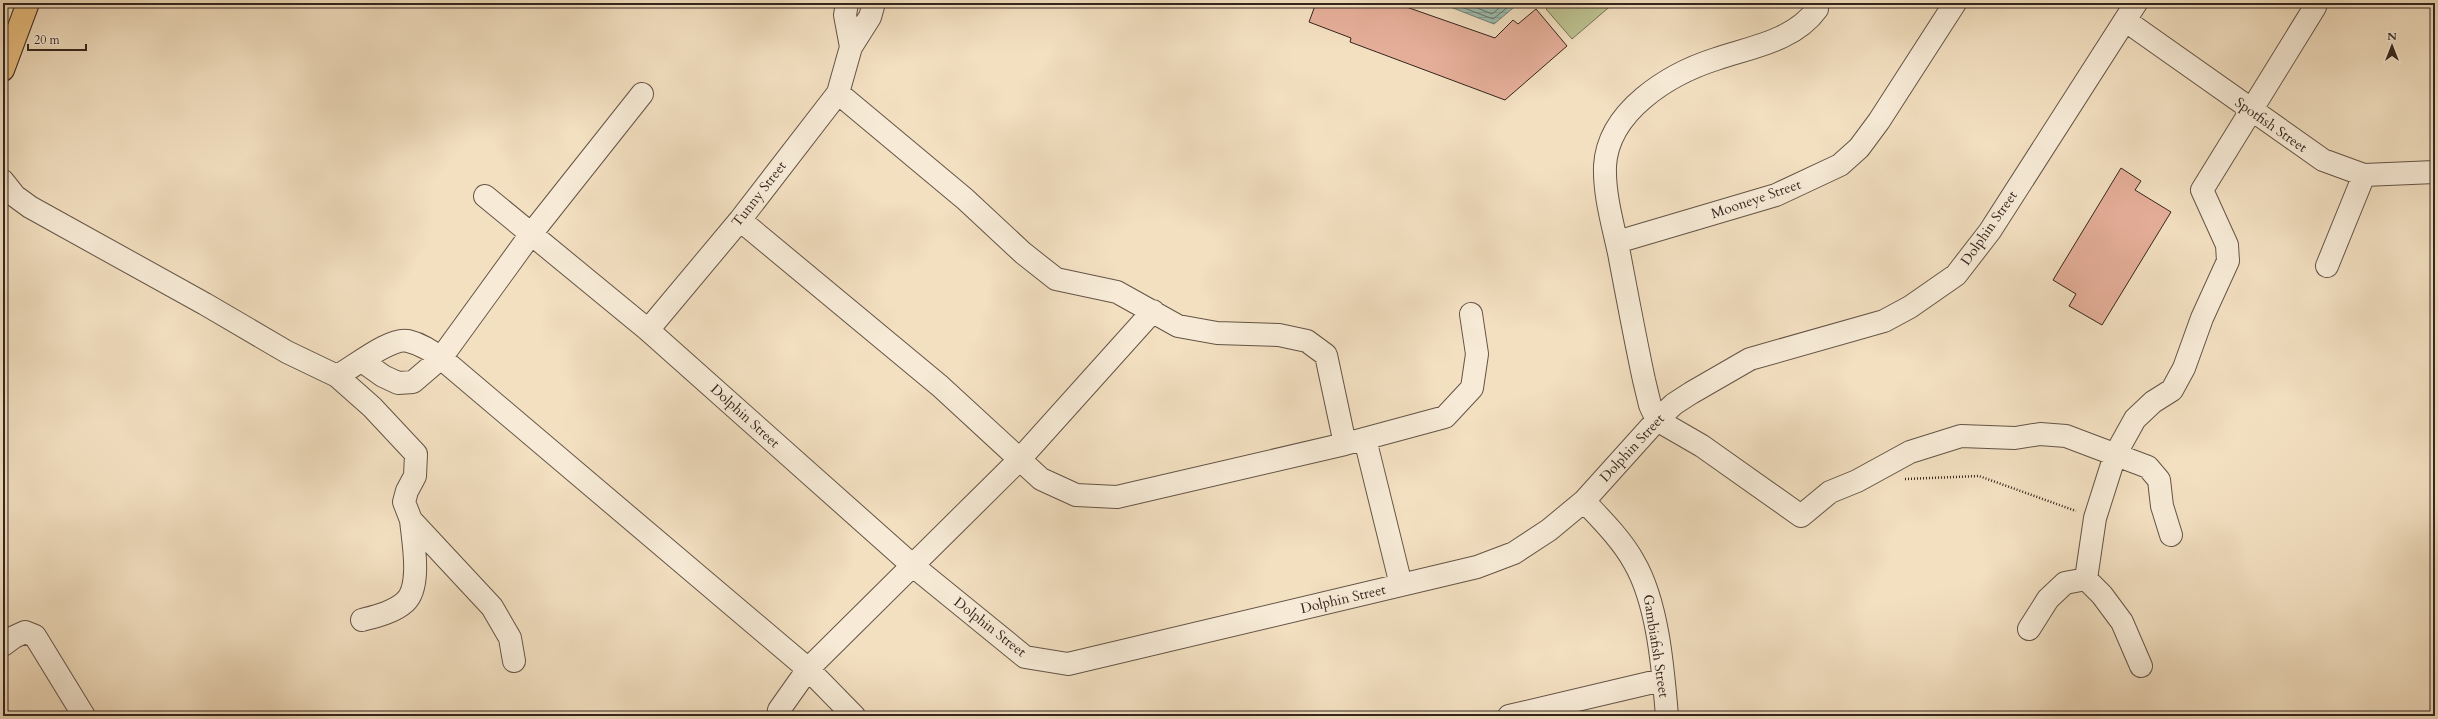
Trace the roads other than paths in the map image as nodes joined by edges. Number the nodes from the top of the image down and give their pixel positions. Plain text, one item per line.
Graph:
1 (28, 3) edge
2 (847, 3) edge
3 (874, 3) edge
4 (1955, 3) edge
5 (2315, 7) dead end
6 (1817, 9) dead end
7 (2131, 12) edge
8 (851, 47) junction
9 (3, 70) edge
10 (838, 93) junction
11 (642, 94) dead end
12 (2251, 111) junction
13 (2435, 172) edge
14 (2364, 175) junction
15 (3, 181) edge
16 (485, 196) dead end
17 (740, 220) junction
18 (531, 234) junction
19 (1616, 242) junction
20 (2327, 266) dead end
21 (1153, 311) junction
22 (1471, 314) dead end
23 (648, 330) junction
24 (442, 358) junction
25 (362, 361) junction
26 (337, 376) junction
27 (1657, 420) junction
28 (1355, 442) junction
29 (2114, 455) junction
30 (1020, 459) junction
31 (1584, 501) junction
32 (411, 520) junction
33 (2172, 535) dead end
34 (912, 565) junction
35 (2086, 579) junction
36 (1401, 585) junction
37 (362, 620) dead end
38 (2029, 629) dead end
39 (3, 645) edge
40 (514, 660) dead end
41 (2141, 666) dead end
42 (808, 670) junction
43 (1662, 680) junction
44 (84, 716) edge
45 (778, 716) edge
46 (854, 716) edge
47 (1509, 716) edge
48 (1666, 716) edge

1 - 9 main road
2 - 8 street, Tunny Street
3 - 8 street, Tunny Street
4 - 19 street, Mooneye Street
5 - 12 street
6 - 19 street
7 - 12 street, Spotfish Street
7 - 27 street, Dolphin Street
8 - 10 street, Tunny Street
10 - 17 street, Tunny Street
10 - 21 street
11 - 18 street
12 - 14 street, Spotfish Street
12 - 29 street
13 - 14 street, Spotfish Street
14 - 20 street
15 - 26 street
16 - 18 street, Dolphin Street
17 - 23 street, Tunny Street
17 - 30 street
18 - 23 street, Dolphin Street
18 - 24 street
19 - 27 street
21 - 28 street
21 - 30 street
22 - 28 street
23 - 34 street, Dolphin Street
24 - 25 street
24 - 25 street
24 - 42 street
25 - 26 street
26 - 32 street
27 - 29 street
27 - 31 street, Dolphin Street
28 - 30 street
28 - 36 street
29 - 33 street
29 - 35 street
30 - 34 street
31 - 36 street, Dolphin Street
31 - 43 street, Gambiafish Street
32 - 37 street
32 - 40 street
34 - 36 street, Dolphin Street
34 - 42 street
35 - 38 street
35 - 41 street
39 - 44 street
42 - 45 street
42 - 46 street
43 - 47 street
43 - 48 street, Gambiafish Street

